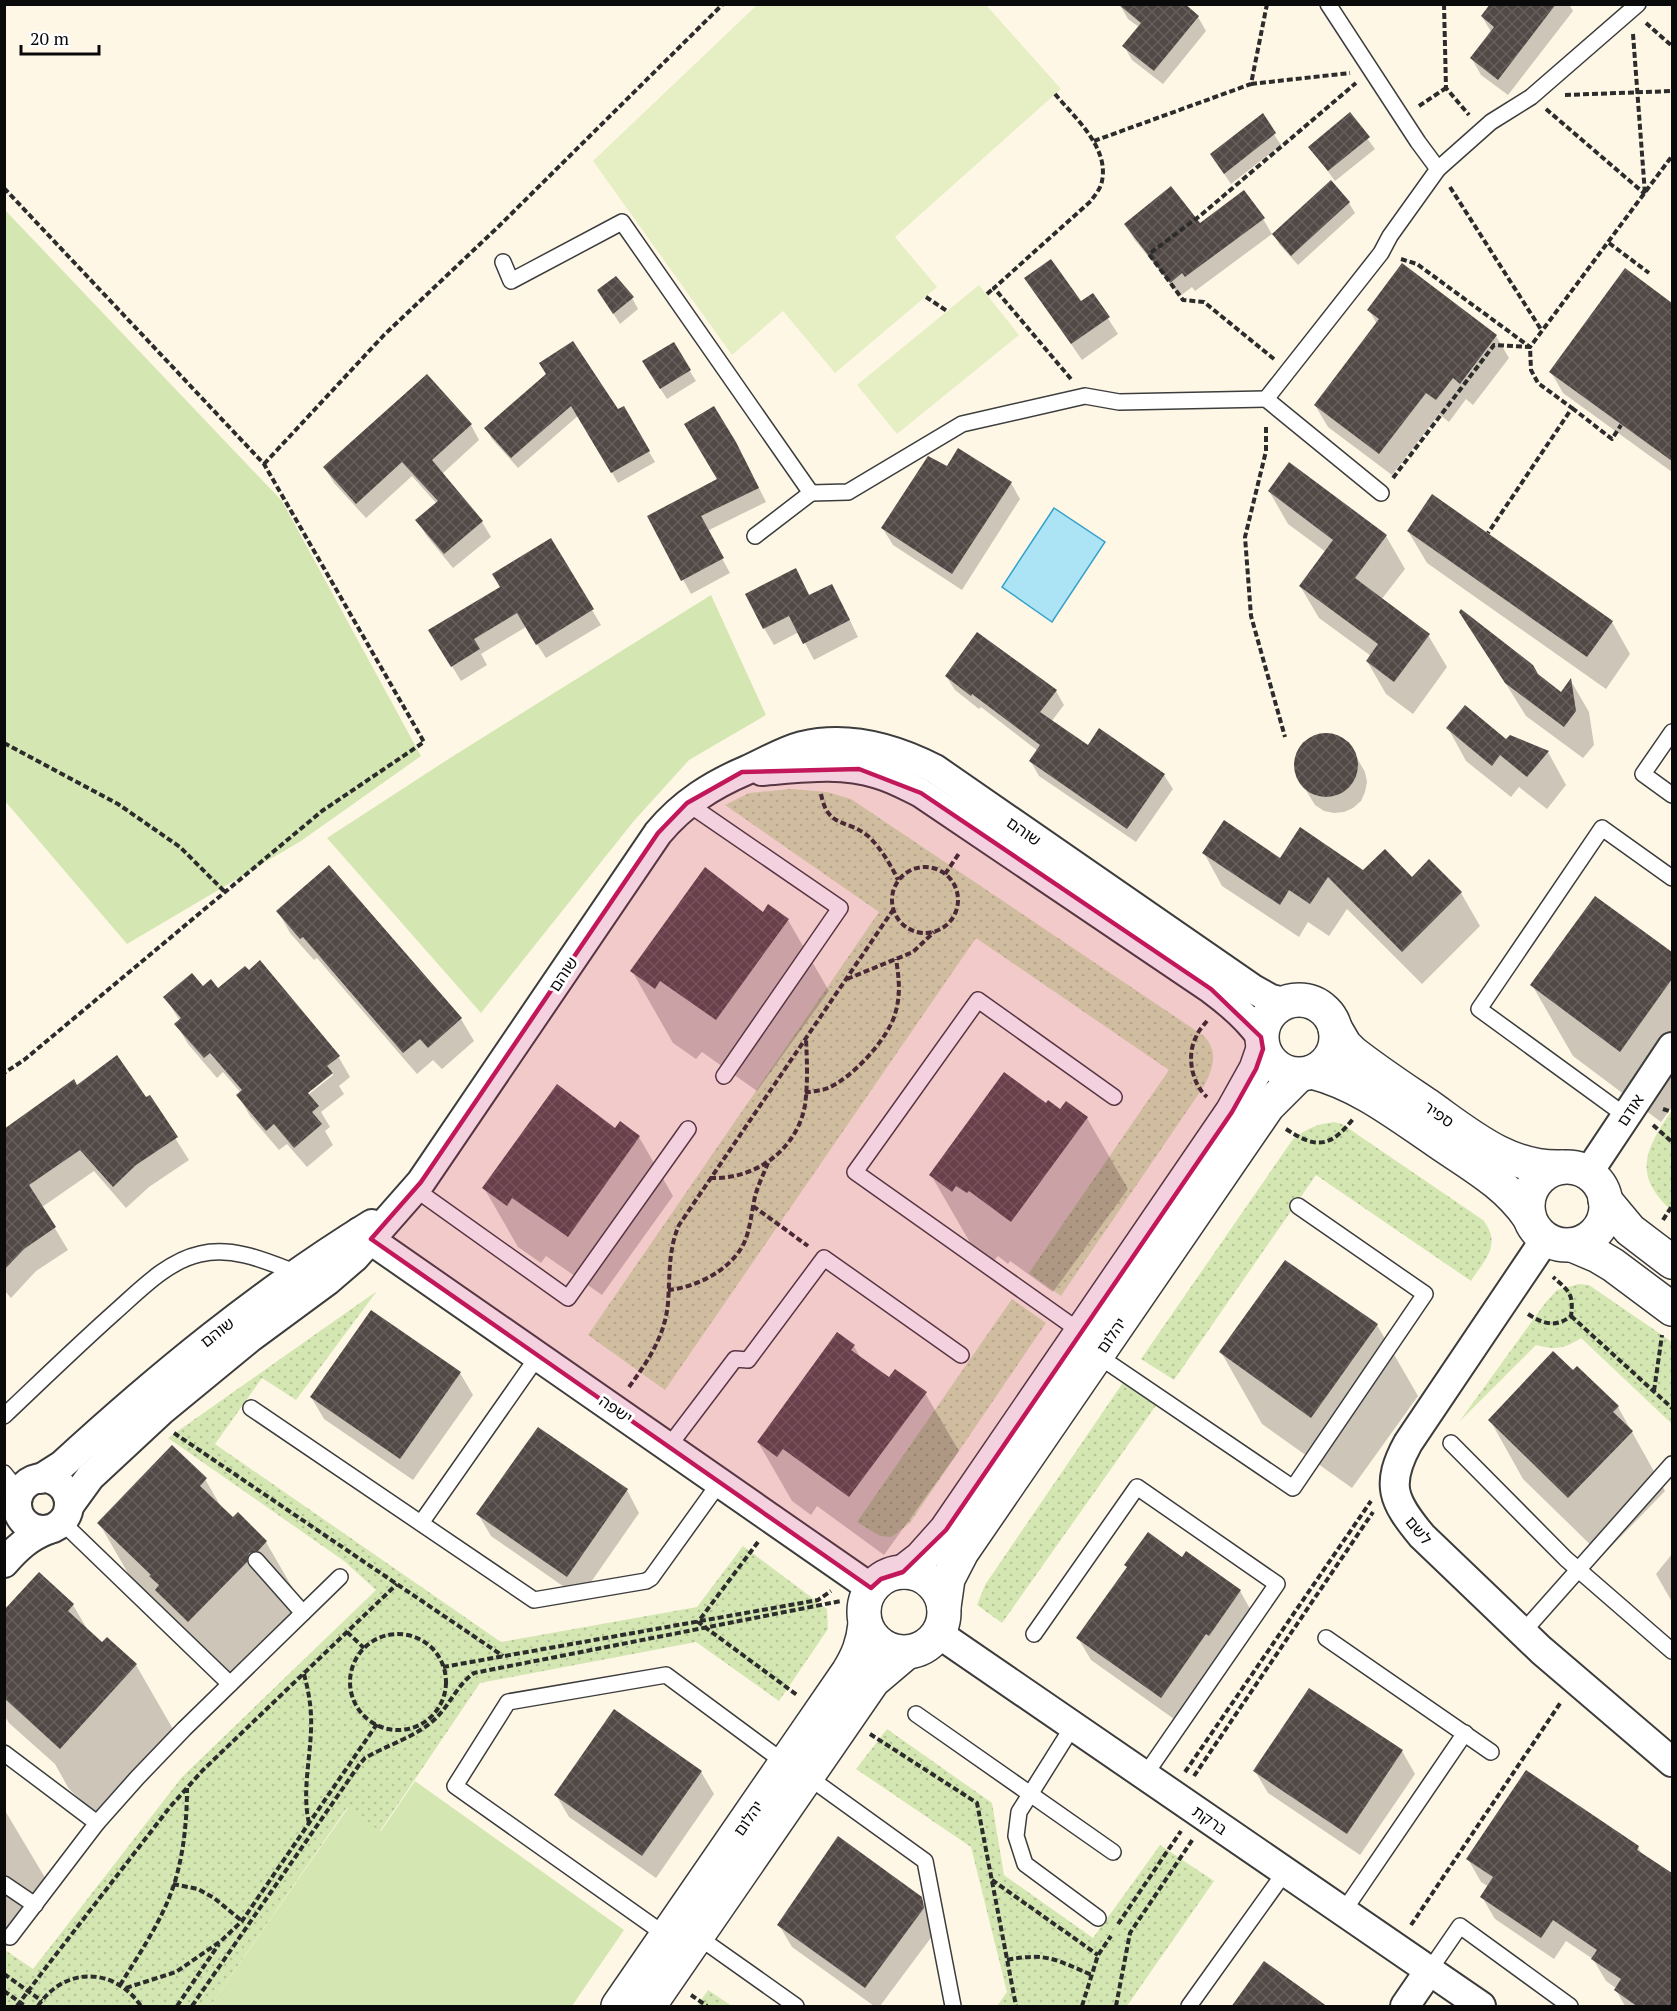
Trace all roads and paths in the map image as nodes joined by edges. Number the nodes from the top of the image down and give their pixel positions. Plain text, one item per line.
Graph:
1 (723, 4) edge
2 (1267, 4) edge
3 (1328, 4) edge
4 (1444, 4) edge
5 (1632, 6) edge
6 (1672, 46) edge
7 (1371, 70) junction
8 (1251, 84) junction
9 (1446, 88) junction
10 (1672, 90) edge
11 (1637, 92) junction
12 (1055, 94) dead end
13 (1531, 97) junction
14 (1431, 98) dead end
15 (1482, 130) junction
16 (1094, 141) junction
17 (1672, 156) edge
18 (1438, 169) junction
19 (4, 188) edge
20 (1645, 195) junction
21 (1609, 243) junction
22 (503, 262) dead end
23 (1417, 264) dead end
24 (1649, 273) dead end
25 (994, 288) junction
26 (987, 294) dead end
27 (926, 297) dead end
28 (947, 311) dead end
29 (1542, 331) junction
30 (1530, 347) junction
31 (1288, 371) junction
32 (1085, 396) junction
33 (1266, 399) junction
34 (1572, 408) junction
35 (1621, 425) dead end
36 (264, 464) junction
37 (811, 493) junction
38 (1382, 493) joint
39 (1488, 533) dead end
40 (755, 536) dead end
41 (1672, 732) edge
42 (1285, 737) dead end
43 (4, 742) edge
44 (814, 767) junction
45 (742, 772) junction
46 (1672, 795) edge
47 (687, 803) junction
48 (1672, 878) edge
49 (898, 879) junction
50 (225, 892) junction
51 (893, 910) junction
52 (935, 932) junction
53 (896, 959) junction
54 (846, 979) junction
55 (1222, 998) junction
56 (1284, 1002) junction
57 (1335, 1028) junction
58 (806, 1038) junction
59 (1262, 1043) junction
60 (1672, 1047) edge
61 (4, 1073) edge
62 (1306, 1073) junction
63 (724, 1076) dead end
64 (805, 1093) junction
65 (1114, 1097) dead end
66 (1370, 1097) junction
67 (1263, 1114) junction
68 (1229, 1116) junction
69 (1626, 1116) junction
70 (688, 1129) dead end
71 (769, 1162) junction
72 (1574, 1170) junction
73 (709, 1178) junction
74 (410, 1195) junction
75 (1605, 1200) junction
76 (753, 1206) junction
77 (1298, 1206) dead end
78 (365, 1235) junction
79 (1545, 1239) junction
80 (824, 1258) junction
81 (1672, 1262) edge
82 (297, 1273) junction
83 (668, 1290) junction
84 (1504, 1300) junction
85 (1669, 1307) edge
86 (1571, 1316) junction
87 (1089, 1344) junction
88 (961, 1355) dead end
89 (538, 1356) junction
90 (1654, 1391) junction
91 (613, 1407) junction
92 (251, 1408) dead end
93 (1672, 1408) edge
94 (4, 1416) edge
95 (153, 1419) junction
96 (1451, 1443) dead end
97 (669, 1446) junction
98 (1672, 1464) edge
99 (1395, 1473) junction
100 (720, 1482) junction
101 (17, 1494) edge
102 (59, 1519) junction
103 (775, 1520) junction
104 (421, 1523) junction
105 (256, 1560) dead end
106 (4, 1563) edge
107 (1579, 1571) junction
108 (903, 1572) junction
109 (340, 1577) dead end
110 (863, 1582) junction
111 (397, 1584) junction
112 (303, 1613) junction
113 (941, 1620) junction
114 (698, 1622) junction
115 (865, 1624) junction
116 (346, 1632) junction
117 (1523, 1632) junction
118 (1034, 1634) dead end
119 (1326, 1638) dead end
120 (364, 1648) junction
121 (1672, 1651) edge
122 (906, 1653) junction
123 (504, 1656) junction
124 (443, 1667) junction
125 (304, 1673) junction
126 (1576, 1679) junction
127 (230, 1684) junction
128 (916, 1714) dead end
129 (834, 1715) junction
130 (376, 1724) junction
131 (1073, 1726) junction
132 (1465, 1733) junction
133 (1491, 1752) dead end
134 (4, 1753) edge
135 (1672, 1762) edge
136 (796, 1770) junction
137 (1145, 1775) junction
138 (187, 1788) junction
139 (1030, 1794) junction
140 (1188, 1805) junction
141 (97, 1823) junction
142 (309, 1823) junction
143 (1113, 1852) dead end
144 (1285, 1872) junction
145 (992, 1880) junction
146 (4, 1884) edge
147 (173, 1884) junction
148 (35, 1905) junction
149 (1343, 1912) junction
150 (1098, 1918) dead end
151 (242, 1921) junction
152 (682, 1936) junction
153 (10, 1937) dead end
154 (221, 1941) junction
155 (1396, 1948) junction
156 (1098, 1955) junction
157 (1007, 1960) junction
158 (1429, 1971) junction
159 (4, 1974) edge
160 (1092, 1975) junction
161 (120, 1985) junction
162 (126, 1988) junction
163 (4, 1991) edge
164 (28, 1991) junction
165 (42, 2001) junction
166 (19, 2005) edge
167 (26, 2007) edge
168 (38, 2007) edge
169 (141, 2007) edge
170 (177, 2007) edge
171 (618, 2007) edge
172 (649, 2007) edge
173 (796, 2007) edge
174 (953, 2007) edge
175 (1016, 2007) edge
176 (1082, 2007) edge
177 (1116, 2007) edge
178 (1189, 2007) edge
179 (1405, 2007) edge
180 (1481, 2007) edge
181 (1570, 2007) edge

1 - 36 path
2 - 8 path
3 - 7 lane
4 - 9 path
5 - 6 path
5 - 11 path
5 - 13 lane
7 - 8 path
7 - 18 lane
7 - 31 path
8 - 16 path
9 - 14 path
9 - 15 path
10 - 11 path
11 - 13 path
11 - 20 path
12 - 16 path
13 - 15 lane
13 - 20 path
15 - 18 lane
16 - 25 path
17 - 20 path
18 - 29 path
18 - 31 lane
19 - 36 path
20 - 21 path
21 - 24 path
21 - 29 path
22 - 37 lane
23 - 30 path
25 - 26 path
25 - 32 path
27 - 28 path
29 - 30 path
30 - 34 path
30 - 38 path
31 - 33 lane
32 - 33 lane
32 - 37 lane
33 - 38 lane
33 - 42 path
34 - 35 path
34 - 39 path
36 - 50 path
37 - 40 lane
41 - 46 lane
43 - 50 path
44 - 45 street, שוהם
44 - 49 path
44 - 55 street, שוהם
45 - 47 street, שוהם
45 - 56 street, שוהם
47 - 63 lane
47 - 74 street, שוהם
48 - 69 lane
49 - 51 path
49 - 52 path
50 - 61 path
51 - 52 path
51 - 54 path
52 - 53 path
53 - 54 path
53 - 64 path
54 - 58 path
55 - 59 street, שוהם
55 - 68 path
56 - 57 street
56 - 59 street
57 - 62 street
57 - 72 street, ספיר
58 - 64 path
58 - 73 path
59 - 62 street
59 - 68 street, יהלום
60 - 69 street, אודם
62 - 66 street, ספיר
62 - 67 street, יהלום
64 - 71 path
65 - 87 lane
66 - 67 path
66 - 79 street, ספיר
67 - 87 street, יהלום
68 - 87 street, יהלום
69 - 72 street, אודם
70 - 74 lane
71 - 73 path
71 - 76 path
72 - 75 street
72 - 79 street
73 - 83 path
74 - 78 street, שוהם
75 - 79 street
75 - 81 street
76 - 80 path
76 - 83 path
77 - 87 lane
78 - 82 street, שוהם
78 - 89 street, ישפה
78 - 95 street, שוהם
79 - 84 street
79 - 85 street, ספיר
79 - 86 path
80 - 88 lane
80 - 97 lane
82 - 94 lane
82 - 101 street, שוהם
83 - 91 path
84 - 86 path
84 - 99 street
85 - 90 path
86 - 90 path
87 - 108 street, יהלום
87 - 113 street, יהלום
89 - 91 street, ישפה
89 - 104 lane
90 - 93 path
91 - 97 street, ישפה
92 - 104 lane
95 - 102 street, שוהם
95 - 111 path
96 - 107 lane
97 - 100 street, ישפה
98 - 107 lane
99 - 117 street, לשם
99 - 140 path
99 - 140 path
100 - 103 street, ישפה
100 - 104 lane
101 - 102 street
101 - 102 street
102 - 106 street, שוהם
102 - 127 lane
103 - 110 street, ישפה
103 - 114 path
105 - 112 lane
107 - 117 lane
107 - 121 lane
108 - 110 street
108 - 113 street
109 - 112 lane
110 - 114 path
110 - 115 street
111 - 116 path
111 - 123 path
112 - 127 lane
113 - 122 street
113 - 131 street, ברקת
114 - 123 path
114 - 129 path
115 - 122 street
115 - 129 street, יהלום
116 - 120 path
116 - 125 path
117 - 126 street, לשם
118 - 137 lane
119 - 132 lane
120 - 124 path
120 - 130 path
122 - 129 street, יהלום
123 - 124 path
124 - 130 path
125 - 138 path
125 - 142 path
126 - 135 street, לשם
126 - 155 path
127 - 141 lane
128 - 139 lane
129 - 136 street, יהלום
129 - 145 path
130 - 142 path
131 - 137 street, ברקת
131 - 139 lane
132 - 133 lane
132 - 149 lane
134 - 141 lane
136 - 152 street, יהלום
136 - 152 lane
136 - 174 lane
137 - 140 street, ברקת
138 - 147 path
138 - 164 path
139 - 143 lane
139 - 150 lane
140 - 144 street, ברקת
140 - 156 path
140 - 177 path
141 - 148 lane
142 - 151 path
144 - 149 street, ברקת
144 - 178 lane
145 - 156 path
145 - 157 path
146 - 148 lane
147 - 151 path
147 - 161 path
148 - 153 lane
149 - 155 street, ברקת
151 - 154 path
152 - 171 street, יהלום
152 - 172 street, יהלום
152 - 173 lane
154 - 162 path
154 - 170 path
155 - 158 street, ברקת
156 - 160 path
157 - 160 path
157 - 175 path
158 - 179 street
158 - 180 street, ברקת
158 - 181 lane
159 - 164 path
160 - 176 path
161 - 162 path
161 - 165 path
162 - 169 path
163 - 166 path
164 - 165 path
164 - 166 path
165 - 168 path
166 - 167 path

